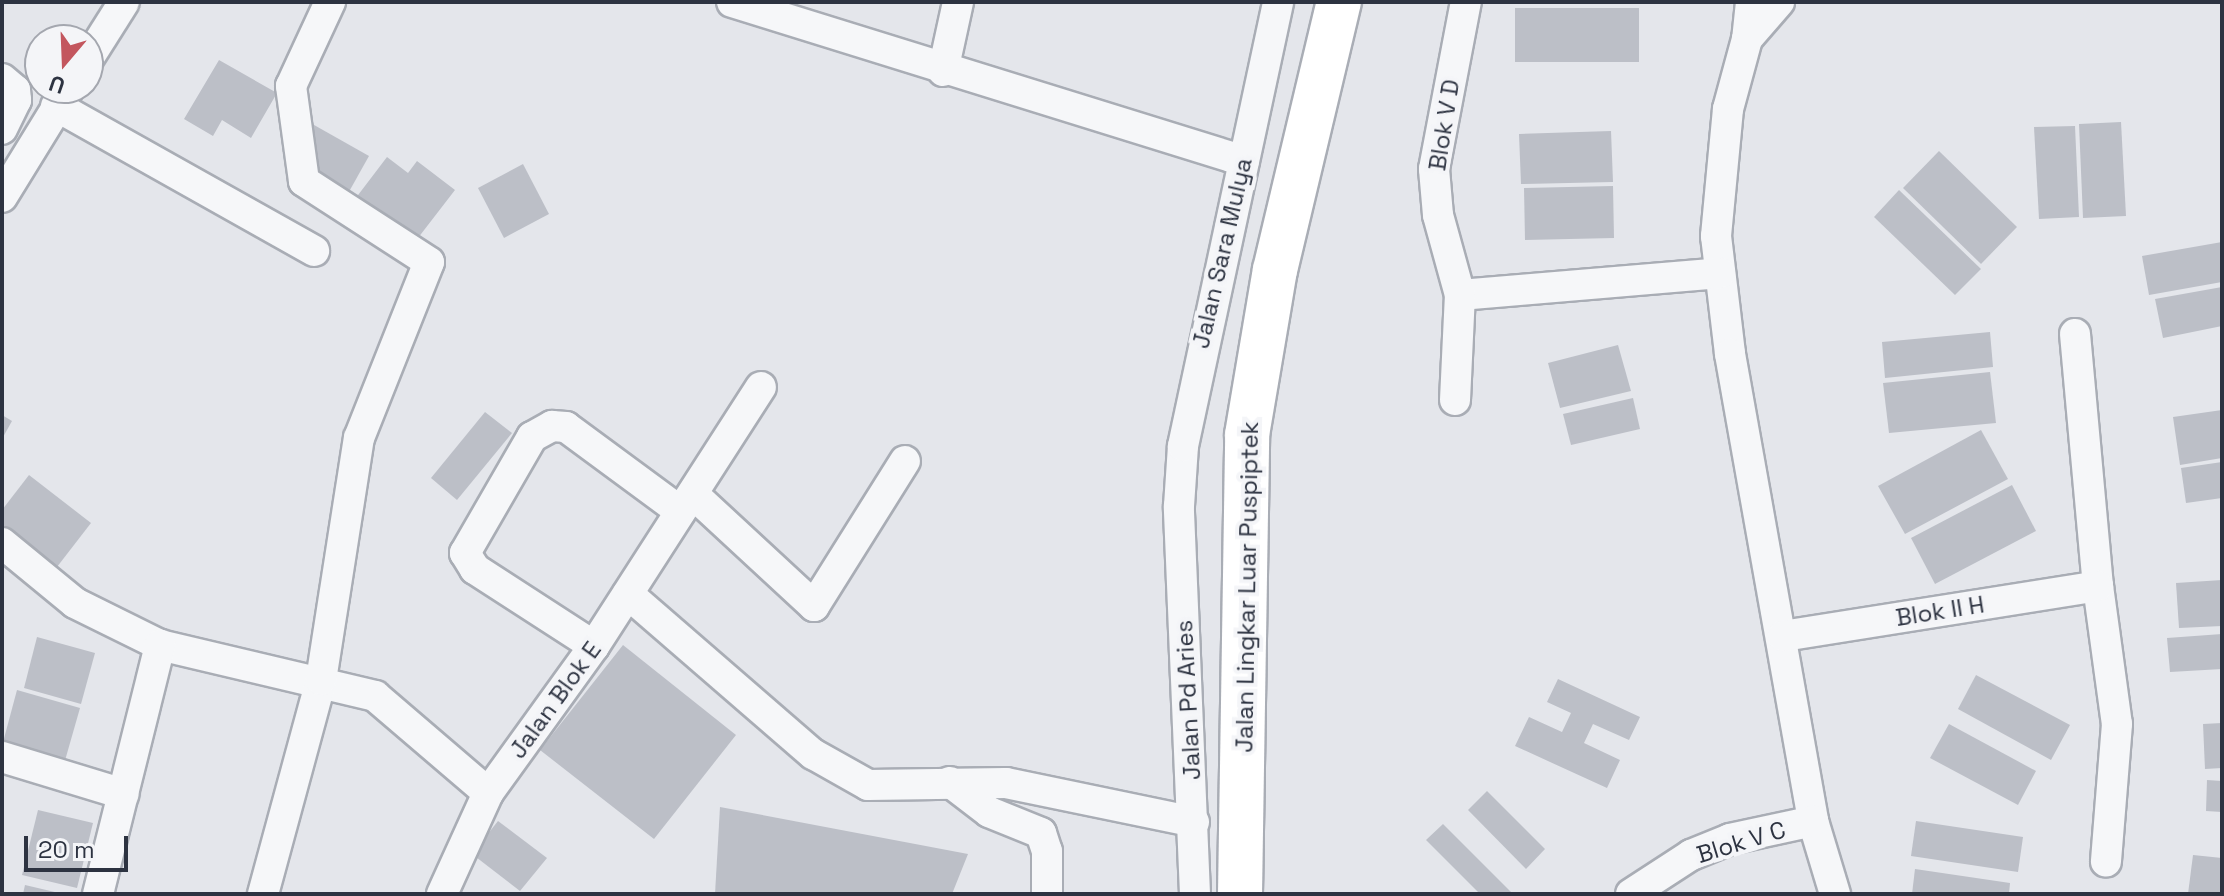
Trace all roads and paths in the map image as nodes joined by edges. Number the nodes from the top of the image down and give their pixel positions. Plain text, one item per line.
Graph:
1 (124, 2) edge
2 (330, 2) edge
3 (732, 2) edge
4 (958, 2) edge
5 (1278, 2) edge
6 (1339, 2) edge
7 (1466, 2) edge
8 (1751, 2) edge
9 (1779, 2) edge
10 (104, 34) edge
11 (1747, 39) junction
12 (943, 71) junction
13 (2, 79) edge
14 (58, 104) edge
15 (73, 104) edge
16 (2, 129) edge
17 (1244, 161) junction
18 (2, 197) edge
19 (314, 251) dead end
20 (1720, 273) junction
21 (1460, 295) junction
22 (2075, 334) dead end
23 (761, 387) dead end
24 (1455, 400) dead end
25 (905, 461) dead end
26 (686, 503) junction
27 (1179, 506) joint
28 (2, 543) edge
29 (2098, 586) junction
30 (628, 594) junction
31 (1783, 636) junction
32 (160, 645) junction
33 (594, 646) junction
34 (321, 680) junction
35 (2, 757) edge
36 (950, 782) junction
37 (488, 793) junction
38 (124, 794) junction
39 (1813, 821) junction
40 (1194, 822) junction
41 (2106, 862) dead end
42 (98, 894) edge
43 (263, 894) edge
44 (442, 894) edge
45 (1047, 894) edge
46 (1195, 894) edge
47 (1240, 894) edge
48 (1631, 894) edge
49 (1835, 894) edge

1 - 10 street
2 - 34 street
3 - 12 street
4 - 12 street
5 - 17 street, Jalan Sara Mulya
6 - 47 main road, Jalan Lingkar Luar Puspiptek
7 - 21 street, Blok V D
8 - 11 street
9 - 11 street
11 - 20 street
12 - 17 street
13 - 16 street
14 - 18 street
15 - 19 street
17 - 27 street, Jalan Sara Mulya
20 - 21 street
20 - 31 street
21 - 24 street, Blok V D
22 - 29 street
23 - 26 street, Jalan Blok E
25 - 26 street
26 - 30 street, Jalan Blok E
26 - 33 street
27 - 40 street, Jalan Pd Aries
28 - 32 street
29 - 31 street, Blok II H
29 - 41 street
30 - 33 street, Jalan Blok E
30 - 36 street
31 - 39 street
32 - 34 street
32 - 38 street
33 - 37 street, Jalan Blok E
34 - 37 street
34 - 43 street
35 - 38 street
36 - 40 street
36 - 45 street
37 - 44 street, Jalan Blok E
38 - 42 street
39 - 48 street, Blok V C
39 - 49 street
40 - 46 street, Jalan Pd Aries

